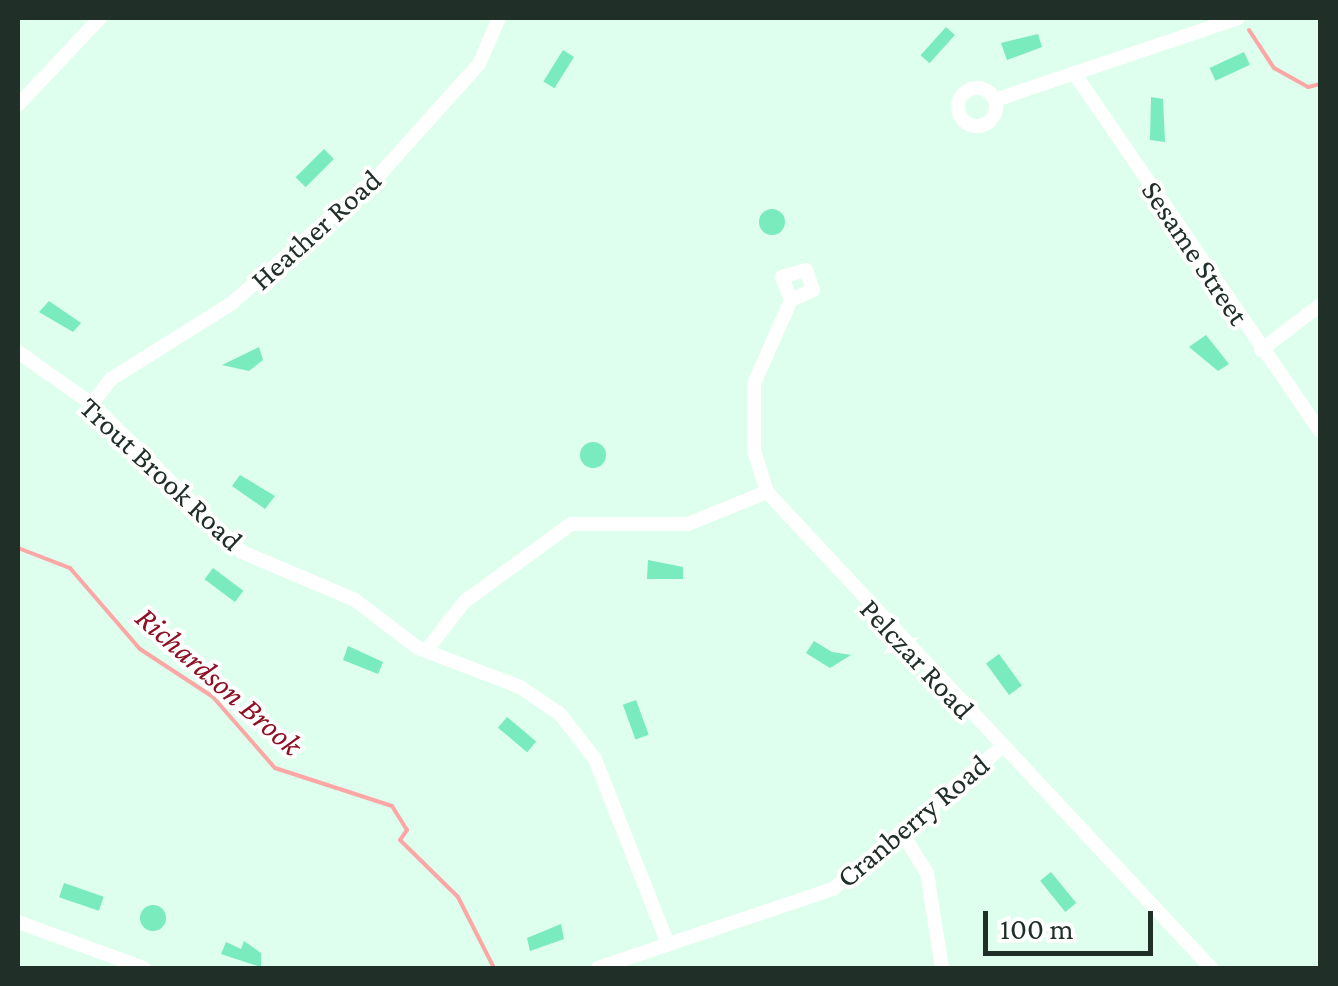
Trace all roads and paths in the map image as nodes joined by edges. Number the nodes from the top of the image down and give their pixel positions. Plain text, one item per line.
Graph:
1 (100, 18) edge
2 (499, 18) edge
3 (1238, 18) edge
4 (1074, 73) junction
5 (995, 100) dead end
6 (18, 105) edge
7 (790, 300) dead end
8 (1320, 304) edge
9 (1261, 350) junction
10 (18, 352) edge
11 (92, 404) junction
12 (1320, 431) edge
13 (767, 492) junction
14 (426, 651) junction
15 (1000, 748) junction
16 (903, 836) junction
17 (18, 922) edge
18 (668, 944) junction
19 (144, 968) edge
20 (598, 968) edge
21 (942, 968) edge
22 (1211, 968) edge

1 - 6 street
2 - 11 street, Heather Road
3 - 4 street
4 - 5 street
4 - 9 street, Sesame Street
7 - 13 street
8 - 9 street
9 - 12 street, Sesame Street
10 - 11 street, Trout Brook Road
11 - 14 street, Trout Brook Road
13 - 14 street
13 - 15 street, Pelczar Road
14 - 18 street, Trout Brook Road
15 - 16 street, Cranberry Road
15 - 22 street, Pelczar Road
16 - 18 street, Cranberry Road
16 - 21 street
17 - 19 street
18 - 20 street, Cranberry Road

